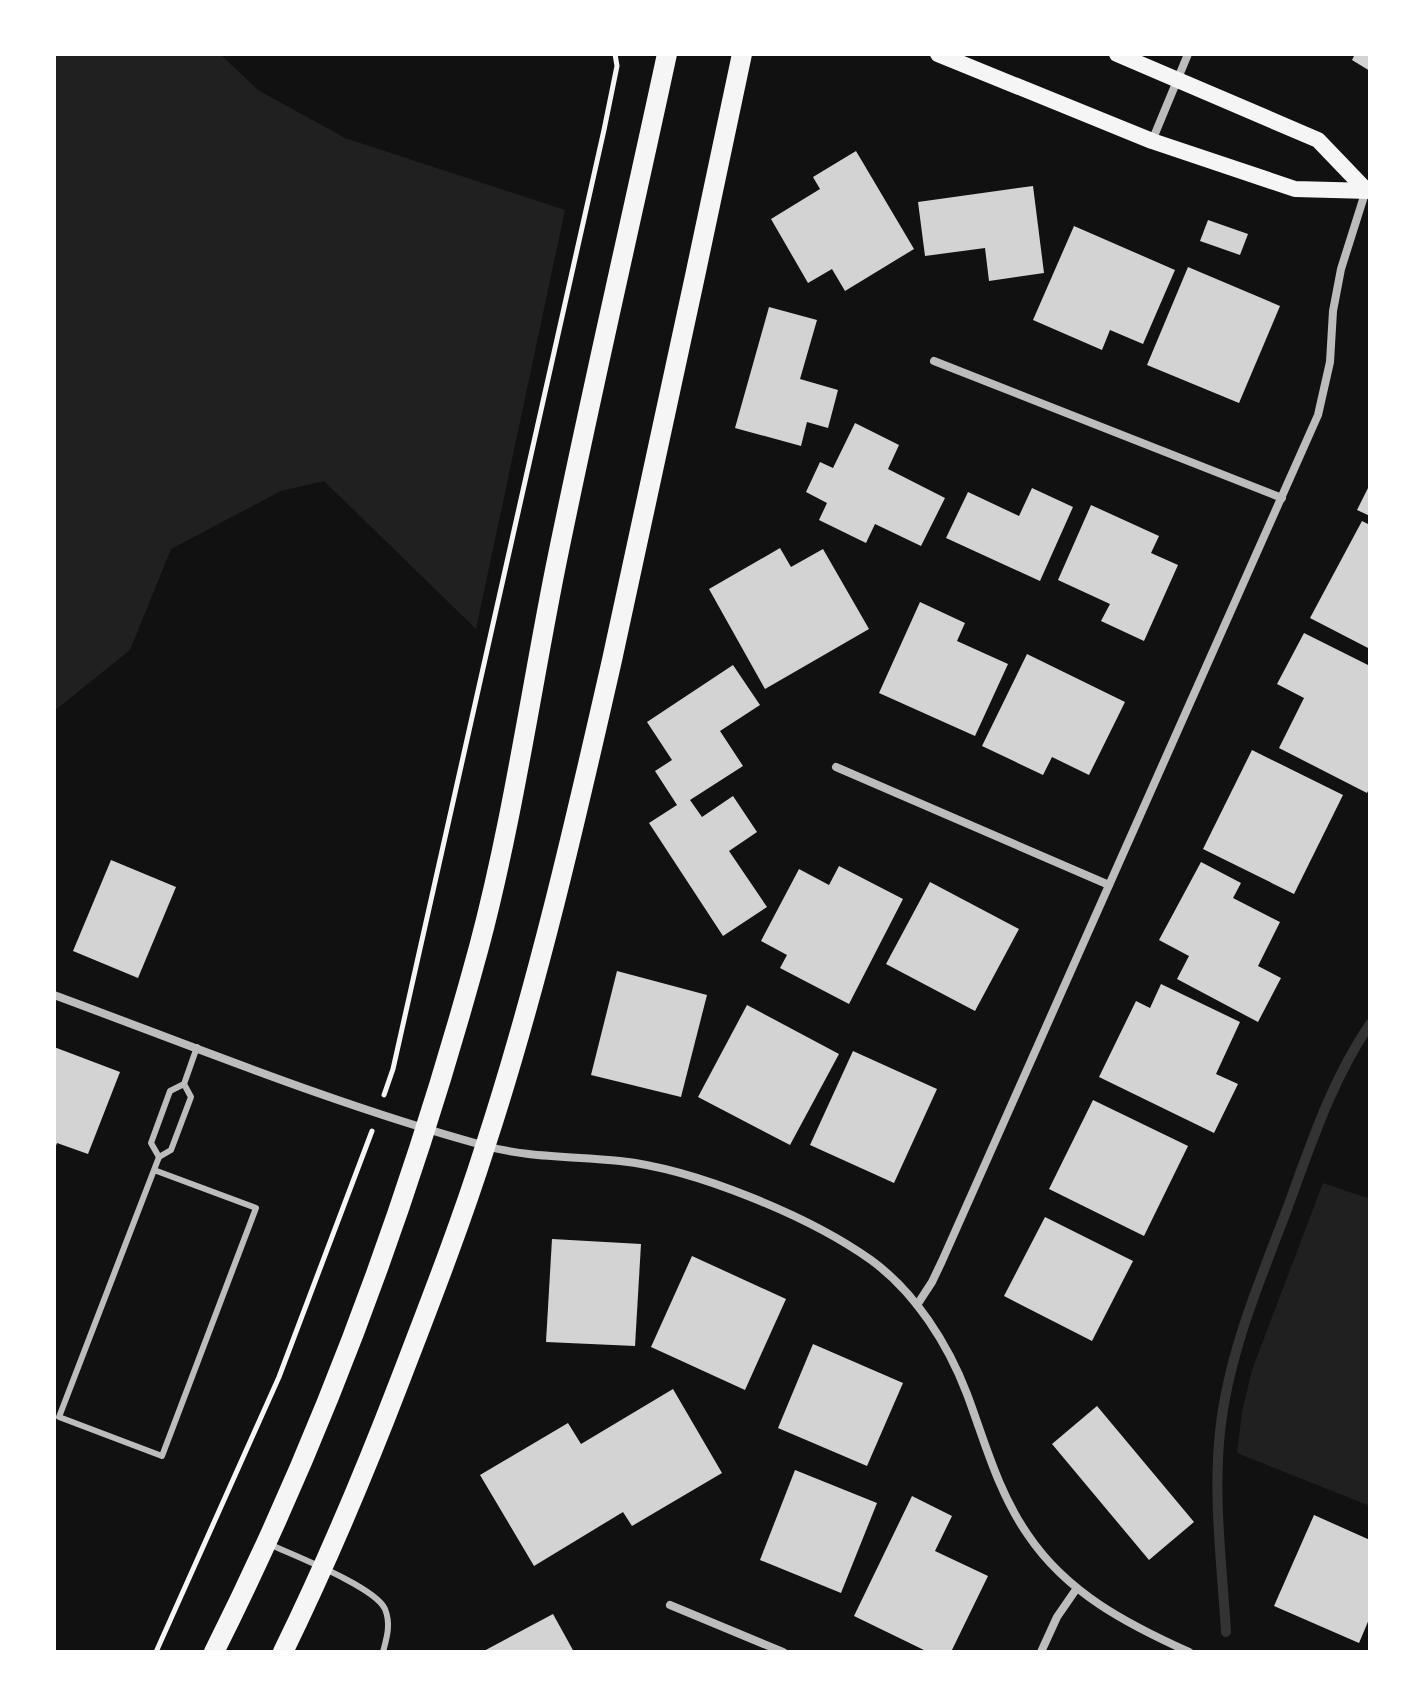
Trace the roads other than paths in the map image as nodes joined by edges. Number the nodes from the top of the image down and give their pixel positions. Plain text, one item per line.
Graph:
1 (667, 54) edge
2 (742, 54) edge
3 (938, 54) edge
4 (1117, 54) edge
5 (1188, 54) edge
6 (1176, 80) junction
7 (1152, 141) junction
8 (1368, 191) edge
9 (934, 361) dead end
10 (1282, 498) junction
11 (836, 767) dead end
12 (1109, 885) junction
13 (54, 995) edge
14 (197, 1047) junction
15 (184, 1084) junction
16 (426, 1129) junction
17 (486, 1146) junction
18 (159, 1157) junction
19 (154, 1170) junction
20 (917, 1305) junction
21 (267, 1543) junction
22 (323, 1569) junction
23 (1077, 1588) junction
24 (670, 1605) dead end
25 (214, 1652) edge
26 (283, 1652) edge
27 (383, 1652) edge
28 (783, 1652) edge
29 (1041, 1652) edge
30 (1189, 1652) edge

1 - 16 main road
2 - 17 main road
3 - 7 main road
4 - 6 main road
5 - 6 street
6 - 7 street
6 - 8 main road
7 - 8 main road
8 - 10 street
9 - 10 street
10 - 12 street
11 - 12 street
12 - 20 street
13 - 14 street
14 - 15 lane
14 - 16 street
15 - 18 lane
15 - 18 lane
16 - 17 street
16 - 21 main road
17 - 20 street
17 - 22 main road
18 - 19 lane
19 - 19 lane
20 - 23 street
21 - 22 lane
21 - 25 main road
22 - 26 main road
22 - 27 lane
23 - 29 street
23 - 30 street
24 - 28 street

